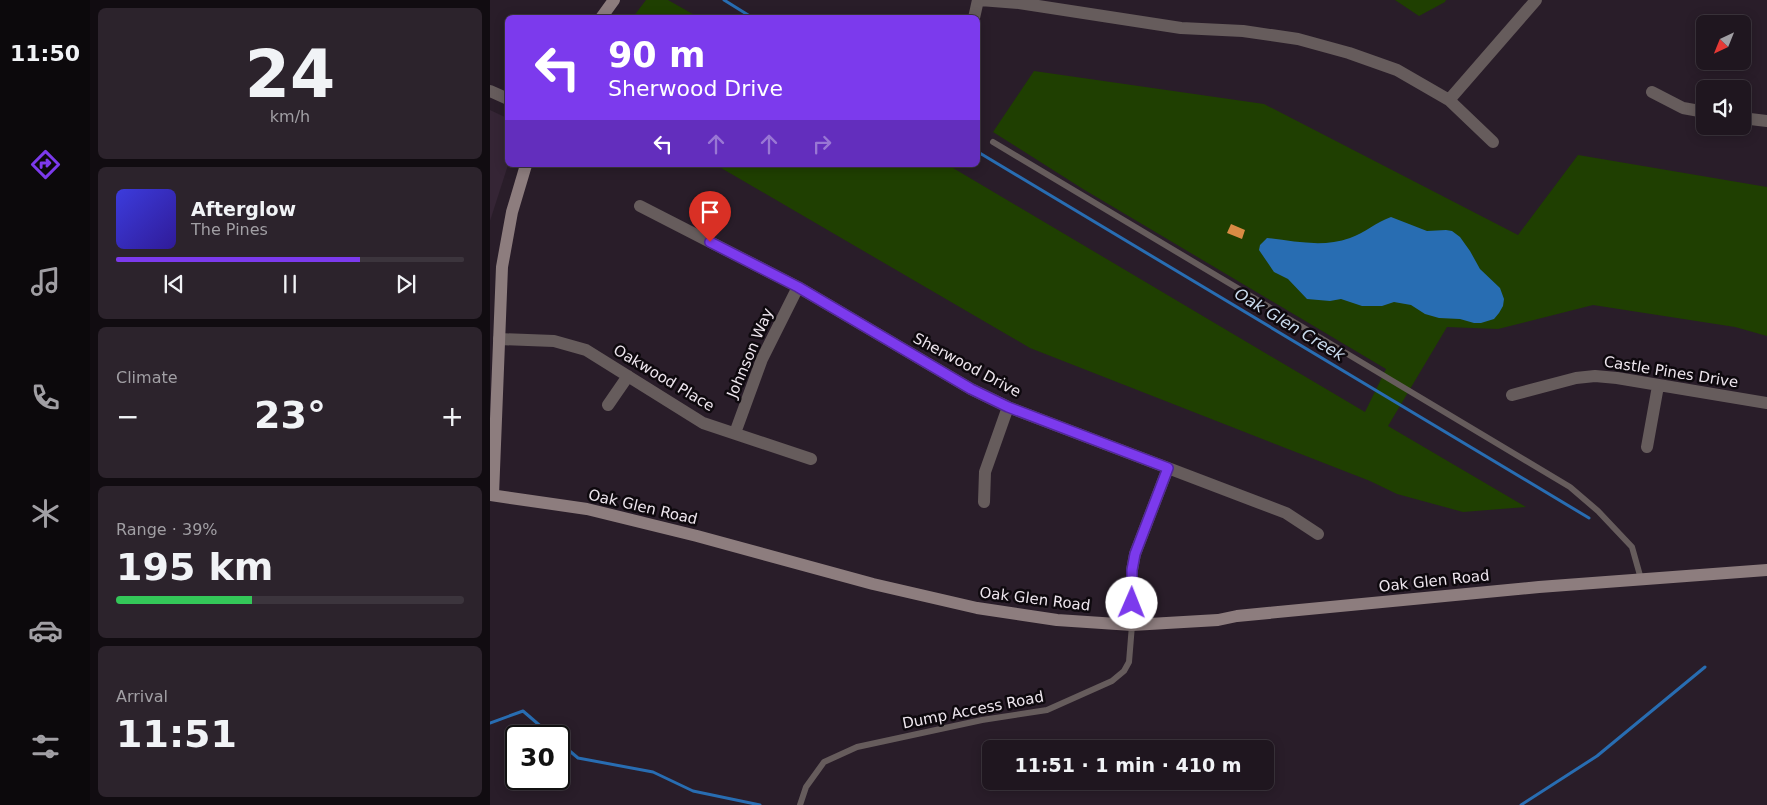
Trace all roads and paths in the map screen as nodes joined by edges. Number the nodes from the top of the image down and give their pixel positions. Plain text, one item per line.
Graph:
1 (614, 0) edge
2 (979, 0) edge
3 (1536, 0) edge
4 (603, 15) edge
5 (975, 15) edge
6 (490, 91) edge
7 (1652, 92) dead end
8 (505, 98) edge
9 (1449, 100) junction
10 (1696, 110) edge
11 (1751, 119) edge
12 (1767, 121) edge
13 (993, 142) dead end
14 (1494, 142) dead end
15 (525, 167) edge
16 (640, 206) dead end
17 (798, 287) junction
18 (499, 339) junction
19 (628, 376) junction
20 (1658, 386) junction
21 (1512, 395) dead end
22 (1767, 403) edge
23 (608, 404) dead end
24 (1008, 407) junction
25 (735, 433) junction
26 (1648, 447) dead end
27 (812, 459) dead end
28 (1168, 468) junction
29 (492, 495) edge
30 (984, 502) dead end
31 (1318, 534) dead end
32 (1767, 570) edge
33 (1641, 579) junction
34 (1132, 625) junction
35 (800, 805) edge

1 - 4 main road
2 - 5 street
2 - 9 street
3 - 9 street
6 - 8 street
7 - 10 street
9 - 14 street
11 - 12 street
13 - 33 lane
15 - 18 main road
16 - 17 street, Sherwood Drive
17 - 24 street, Sherwood Drive
17 - 25 street, Johnson Way
18 - 19 street, Oakwood Place
18 - 29 main road
19 - 23 street
19 - 25 street, Oakwood Place
20 - 21 street, Castle Pines Drive
20 - 22 street, Castle Pines Drive
20 - 26 street
24 - 28 street, Sherwood Drive
24 - 30 street
25 - 27 street, Oakwood Place
28 - 31 street, Sherwood Drive
28 - 34 street
29 - 34 main road, Oak Glen Road
32 - 33 main road, Oak Glen Road
33 - 34 main road, Oak Glen Road
34 - 35 lane, Dump Access Road

